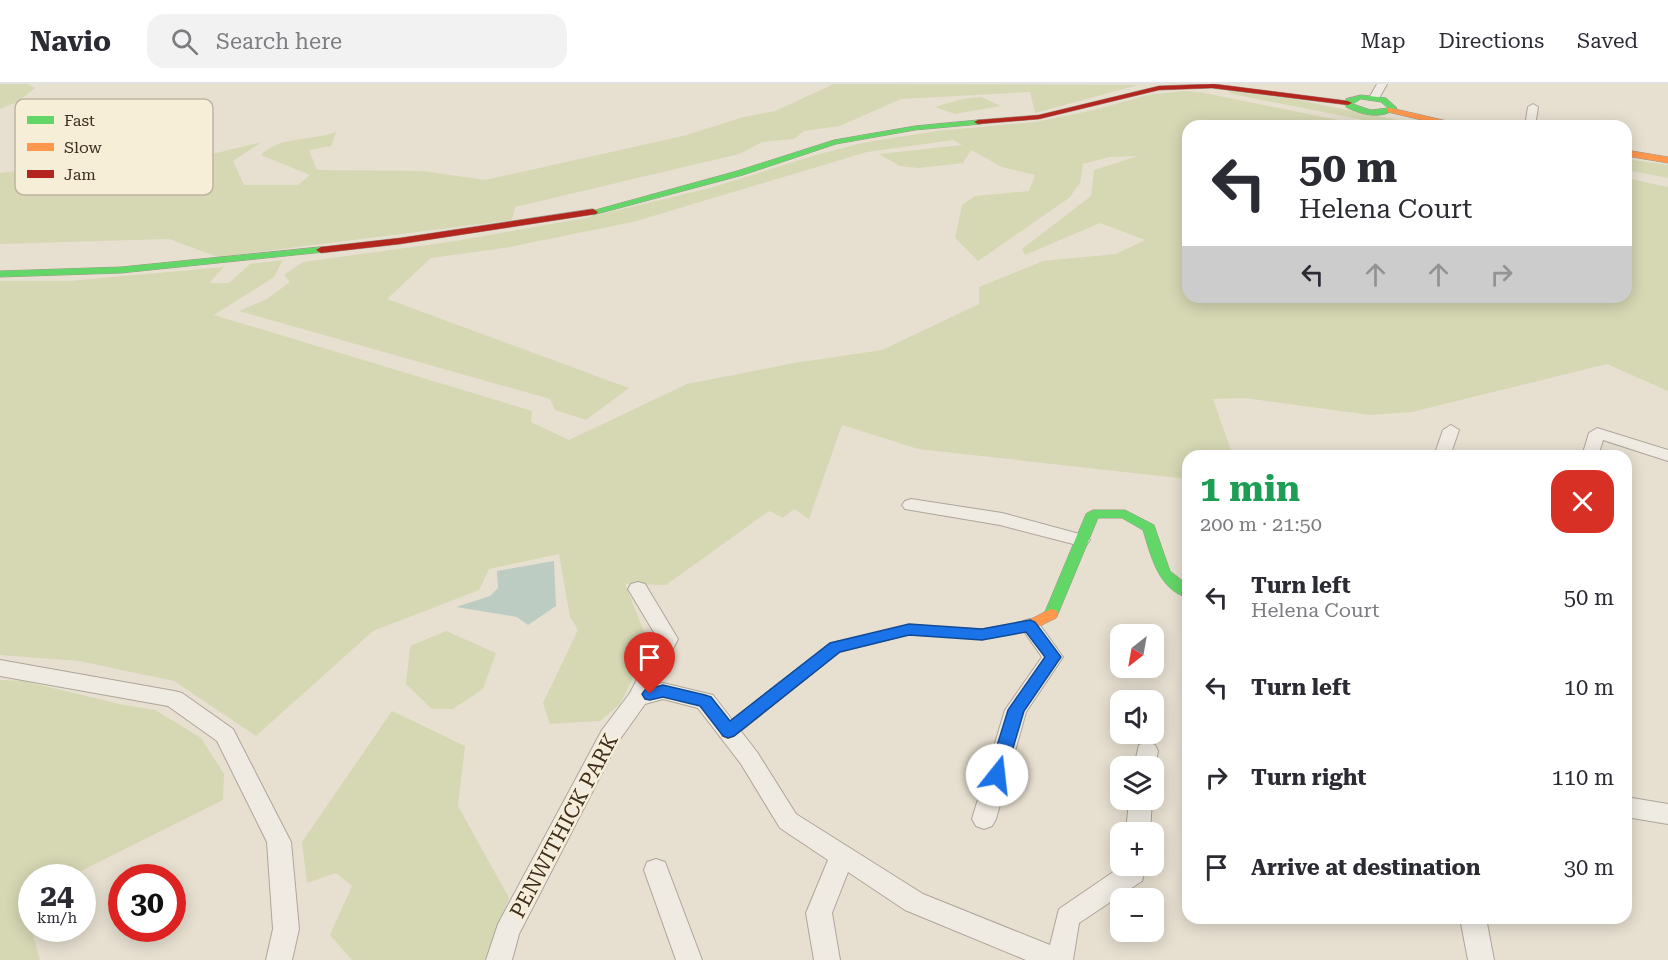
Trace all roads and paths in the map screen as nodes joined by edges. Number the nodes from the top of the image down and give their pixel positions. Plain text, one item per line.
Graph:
1 (1382, 84) edge
2 (1374, 98) junction
3 (1348, 103) junction
4 (1533, 107) dead end
5 (1392, 111) junction
6 (1431, 120) edge
7 (1531, 120) edge
8 (1632, 154) edge
9 (1668, 160) edge
10 (0, 274) edge
11 (1451, 430) dead end
12 (1445, 450) edge
13 (1592, 450) edge
14 (1668, 456) edge
15 (911, 505) dead end
16 (1081, 540) junction
17 (638, 589) dead end
18 (1182, 590) edge
19 (1030, 626) junction
20 (0, 669) edge
21 (638, 698) junction
22 (728, 732) junction
23 (1632, 808) edge
24 (1668, 814) edge
25 (984, 819) dead end
26 (842, 856) junction
27 (656, 870) dead end
28 (1129, 876) edge
29 (1474, 924) edge
30 (279, 960) edge
31 (499, 960) edge
32 (689, 960) edge
33 (827, 960) edge
34 (1058, 960) edge
35 (1482, 960) edge

1 - 2 street
2 - 3 street
2 - 5 street
3 - 5 street
3 - 10 street
4 - 7 street
5 - 6 street
8 - 9 street
11 - 12 street
13 - 14 street
15 - 16 street
16 - 18 street
16 - 19 street
17 - 21 street, PENWITHICK PARK
19 - 22 street
19 - 25 street
20 - 30 street
21 - 22 street
21 - 31 street, PENWITHICK PARK
22 - 26 street
23 - 24 street
26 - 33 street
26 - 34 street
27 - 32 street
28 - 34 street
29 - 35 street

